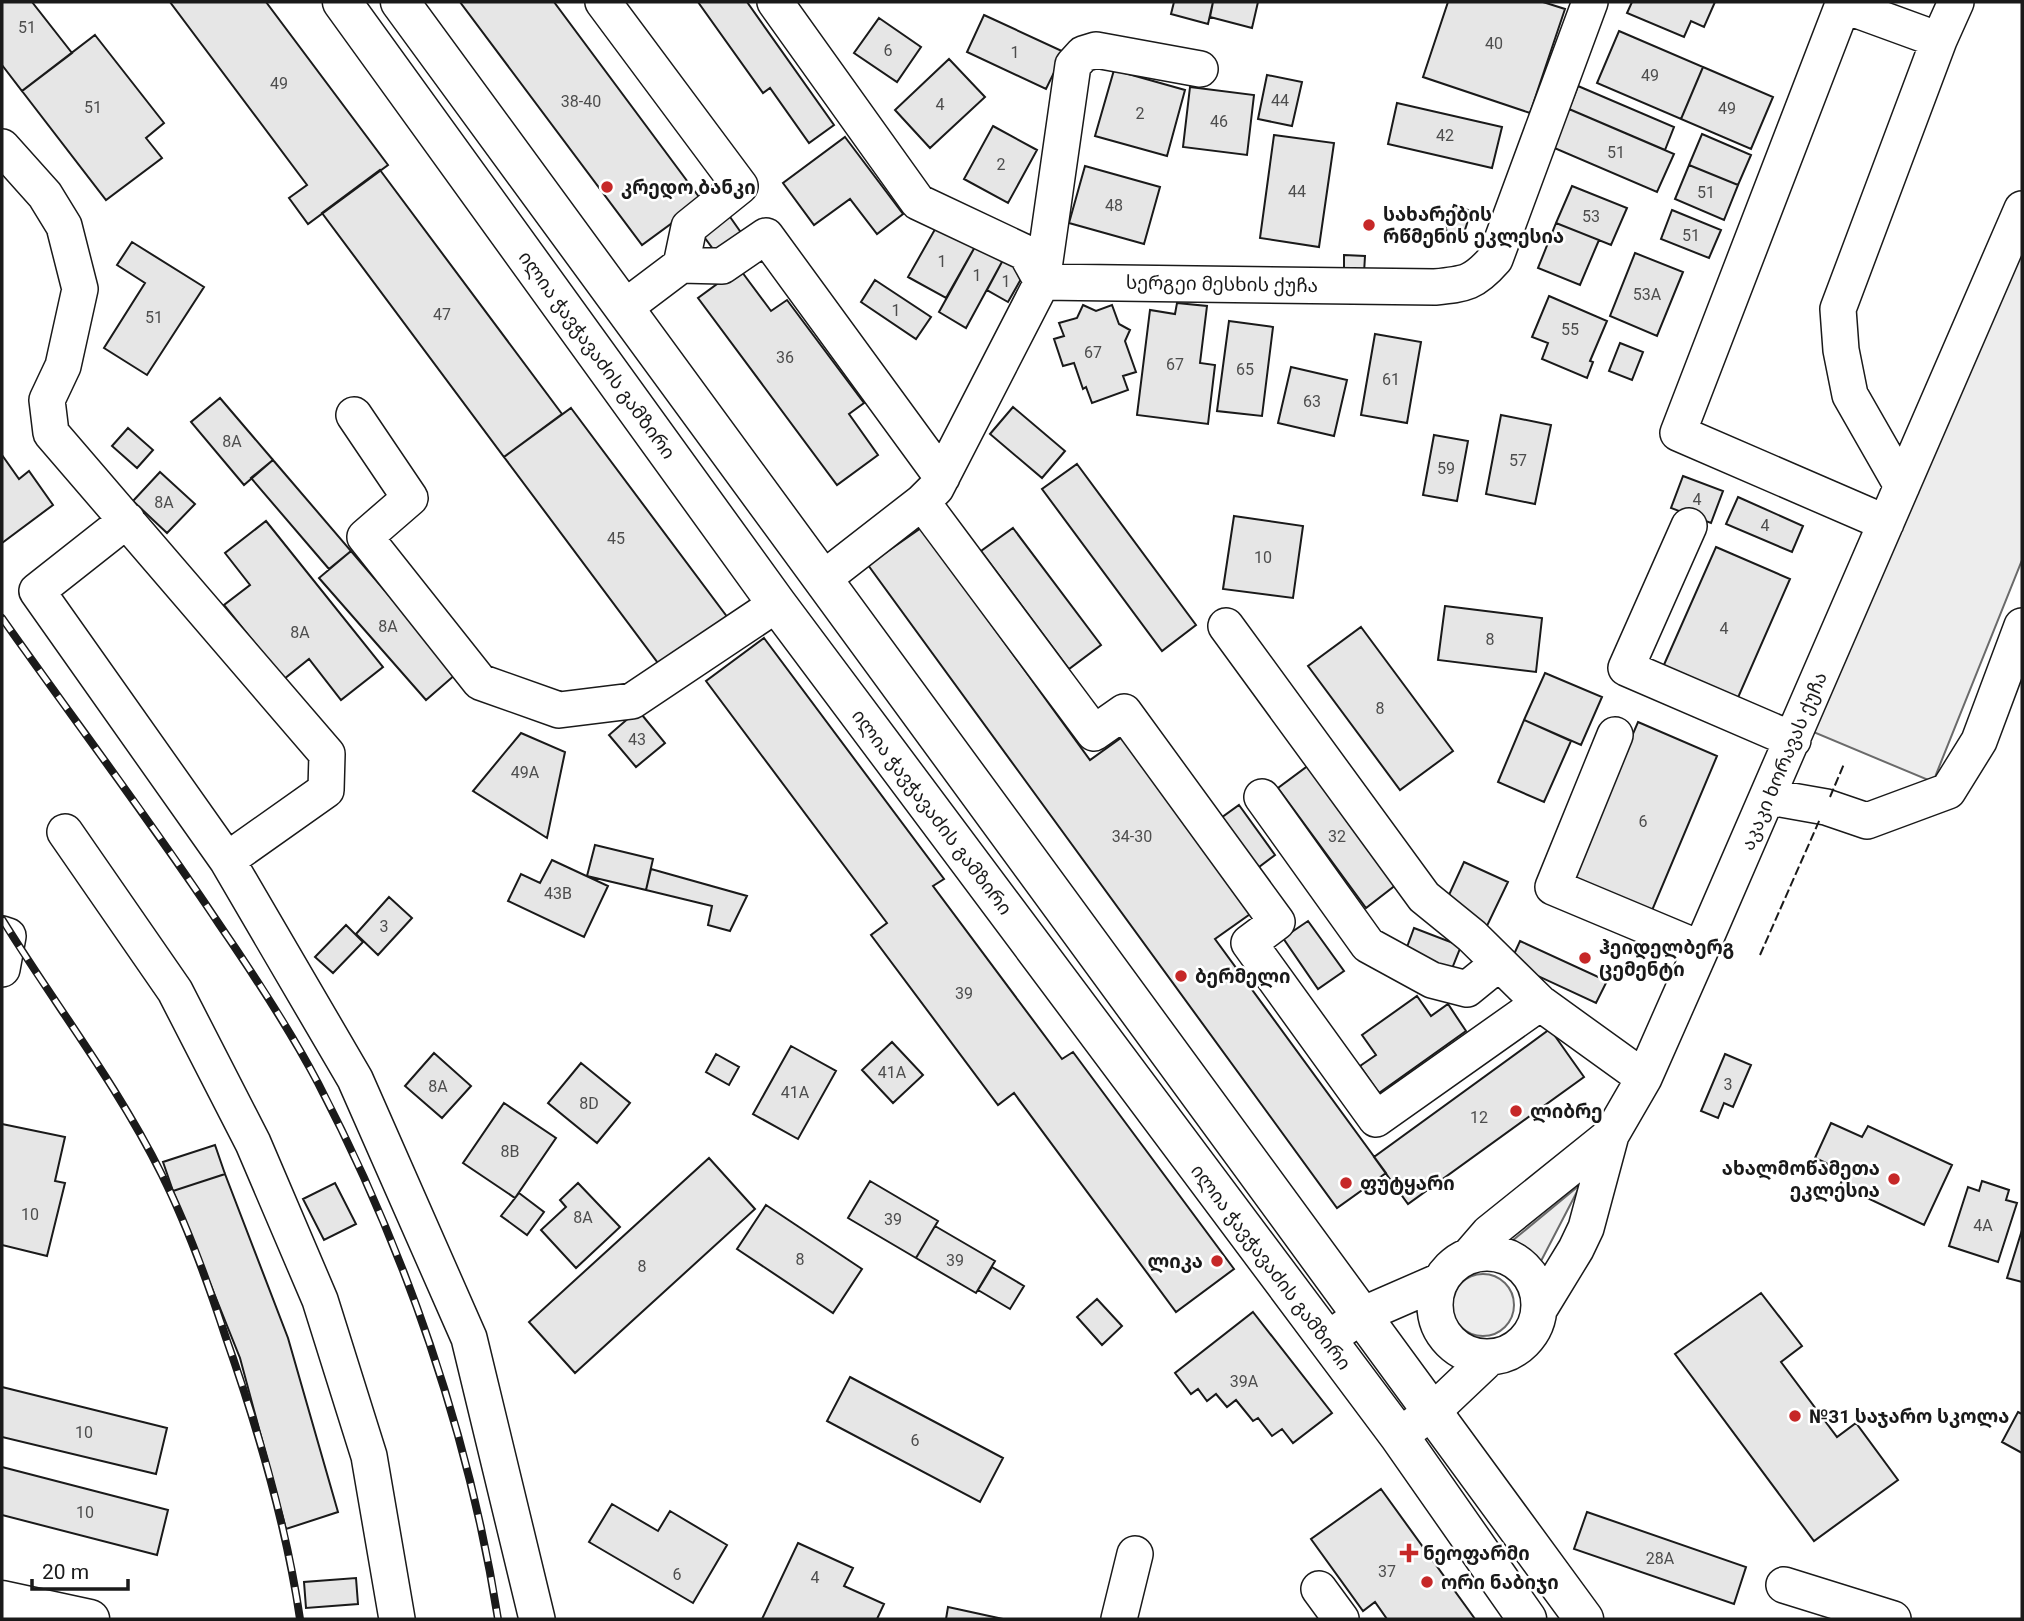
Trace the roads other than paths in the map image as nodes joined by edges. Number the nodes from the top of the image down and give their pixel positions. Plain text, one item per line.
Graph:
1 (342, 2) edge
2 (400, 2) edge
3 (603, 2) edge
4 (775, 2) edge
5 (1590, 2) edge
6 (1956, 2) edge
7 (1843, 3) edge
8 (1939, 40) junction
9 (1200, 69) dead end
10 (2, 147) edge
11 (2022, 209) edge
12 (681, 265) junction
13 (1042, 282) junction
14 (624, 308) junction
15 (354, 415) dead end
16 (1902, 486) junction
17 (932, 489) junction
18 (127, 520) junction
19 (1886, 523) junction
20 (1689, 526) dead end
21 (823, 579) junction
22 (777, 604) junction
23 (1226, 626) dead end
24 (2022, 629) edge
25 (1615, 735) dead end
26 (1793, 740) junction
27 (1262, 797) dead end
28 (1769, 797) junction
29 (65, 832) dead end
30 (227, 860) junction
31 (2, 934) edge
32 (1701, 949) junction
33 (1499, 963) junction
34 (2, 970) edge
35 (1540, 1003) junction
36 (1644, 1079) junction
37 (1611, 1135) junction
38 (1470, 1255) junction
39 (1440, 1281) junction
40 (1540, 1308) junction
41 (1362, 1315) junction
42 (1327, 1340) junction
43 (1489, 1358) junction
44 (1432, 1412) junction
45 (1399, 1436) junction
46 (1135, 1554) dead end
47 (1784, 1585) dead end
48 (1319, 1589) dead end
49 (2, 1600) edge
50 (90, 1619) edge
51 (397, 1619) edge
52 (537, 1619) edge
53 (1119, 1619) edge
54 (1341, 1619) edge
55 (1527, 1619) edge
56 (1584, 1619) edge
57 (1892, 1619) edge

1 - 22 main road, ილია ჭავჭავაძის გამზირი
2 - 14 main road
3 - 12 street
4 - 13 street
5 - 13 street, სერგეი მესხის ქუჩა
6 - 8 street
7 - 8 street
7 - 19 street
8 - 16 street
9 - 13 street
10 - 18 street
11 - 16 street, აკაკი ხორავას ქუჩა
12 - 14 street
12 - 17 street
13 - 17 street
14 - 21 main road
15 - 22 street
16 - 19 street, აკაკი ხორავას ქუჩა
17 - 21 street
17 - 35 street
18 - 30 street
18 - 30 street
19 - 26 street, აკაკი ხორავას ქუჩა
20 - 26 street
21 - 41 main road
22 - 42 main road, ილია ჭავჭავაძის გამზირი
23 - 33 street
24 - 28 street
25 - 32 street
26 - 28 street, აკაკი ხორავას ქუჩა
27 - 33 street
28 - 32 street, აკაკი ხორავას ქუჩა
29 - 51 street
30 - 52 street
31 - 34 street
32 - 36 street, აკაკი ხორავას ქუჩა
33 - 35 street
35 - 36 street
36 - 37 street, აკაკი ხორავას ქუჩა
37 - 38 street
37 - 40 street, აკაკი ხორავას ქუჩა
38 - 39 street
38 - 40 street
39 - 41 street
39 - 43 street
40 - 43 street
41 - 42 street
41 - 44 main road
42 - 45 main road, ილია ჭავჭავაძის გამზირი
43 - 44 street
44 - 45 street
44 - 56 main road
45 - 55 main road, ილია ჭავჭავაძის გამზირი
46 - 53 street
47 - 57 street
48 - 54 street
49 - 50 main road

